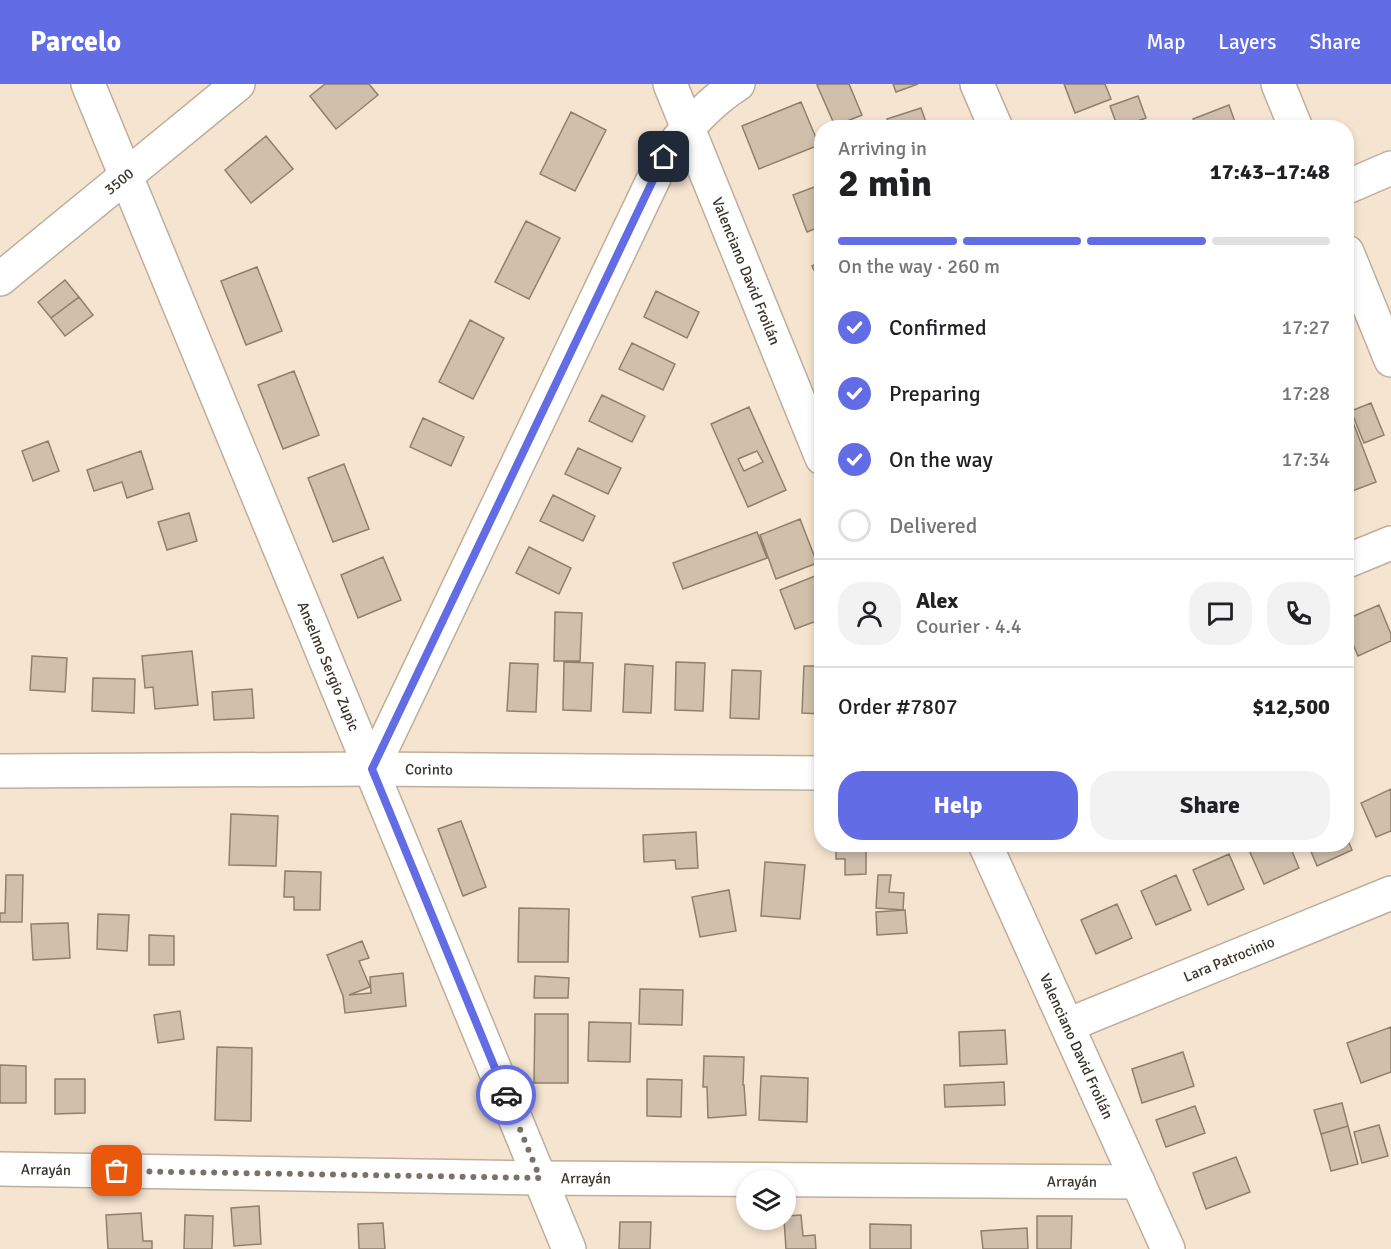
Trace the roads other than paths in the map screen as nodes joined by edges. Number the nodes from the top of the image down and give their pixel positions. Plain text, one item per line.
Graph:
1 (88, 84) edge
2 (238, 84) edge
3 (670, 84) edge
4 (738, 84) edge
5 (977, 84) edge
6 (1278, 84) edge
7 (993, 120) edge
8 (1293, 120) edge
9 (687, 127) junction
10 (1391, 168) edge
11 (126, 176) junction
12 (1354, 184) edge
13 (1354, 269) edge
14 (0, 279) edge
15 (1391, 360) edge
16 (814, 438) edge
17 (1391, 543) edge
18 (1354, 558) edge
19 (372, 769) junction
20 (0, 771) edge
21 (814, 773) edge
22 (989, 852) edge
23 (1391, 893) edge
24 (1068, 1024) junction
25 (0, 1169) edge
26 (540, 1178) junction
27 (1138, 1182) junction
28 (569, 1249) edge
29 (1168, 1249) edge

1 - 11 street, Anselmo Sergio Zupic
2 - 11 street, 3500
3 - 9 street, Valenciano David Froilán
4 - 9 street
5 - 7 street
6 - 8 street
9 - 16 street, Valenciano David Froilán
9 - 19 street
10 - 12 street
11 - 14 street, 3500
11 - 19 street, Anselmo Sergio Zupic
13 - 15 street
17 - 18 street
19 - 20 street, Corinto
19 - 21 street, Corinto
19 - 26 street, Anselmo Sergio Zupic
22 - 24 street, Valenciano David Froilán
23 - 24 street, Lara Patrocinio
24 - 27 street, Valenciano David Froilán
25 - 26 street, Arrayán
26 - 27 street, Arrayán
26 - 28 street, Anselmo Sergio Zupic
27 - 29 street, Valenciano David Froilán

